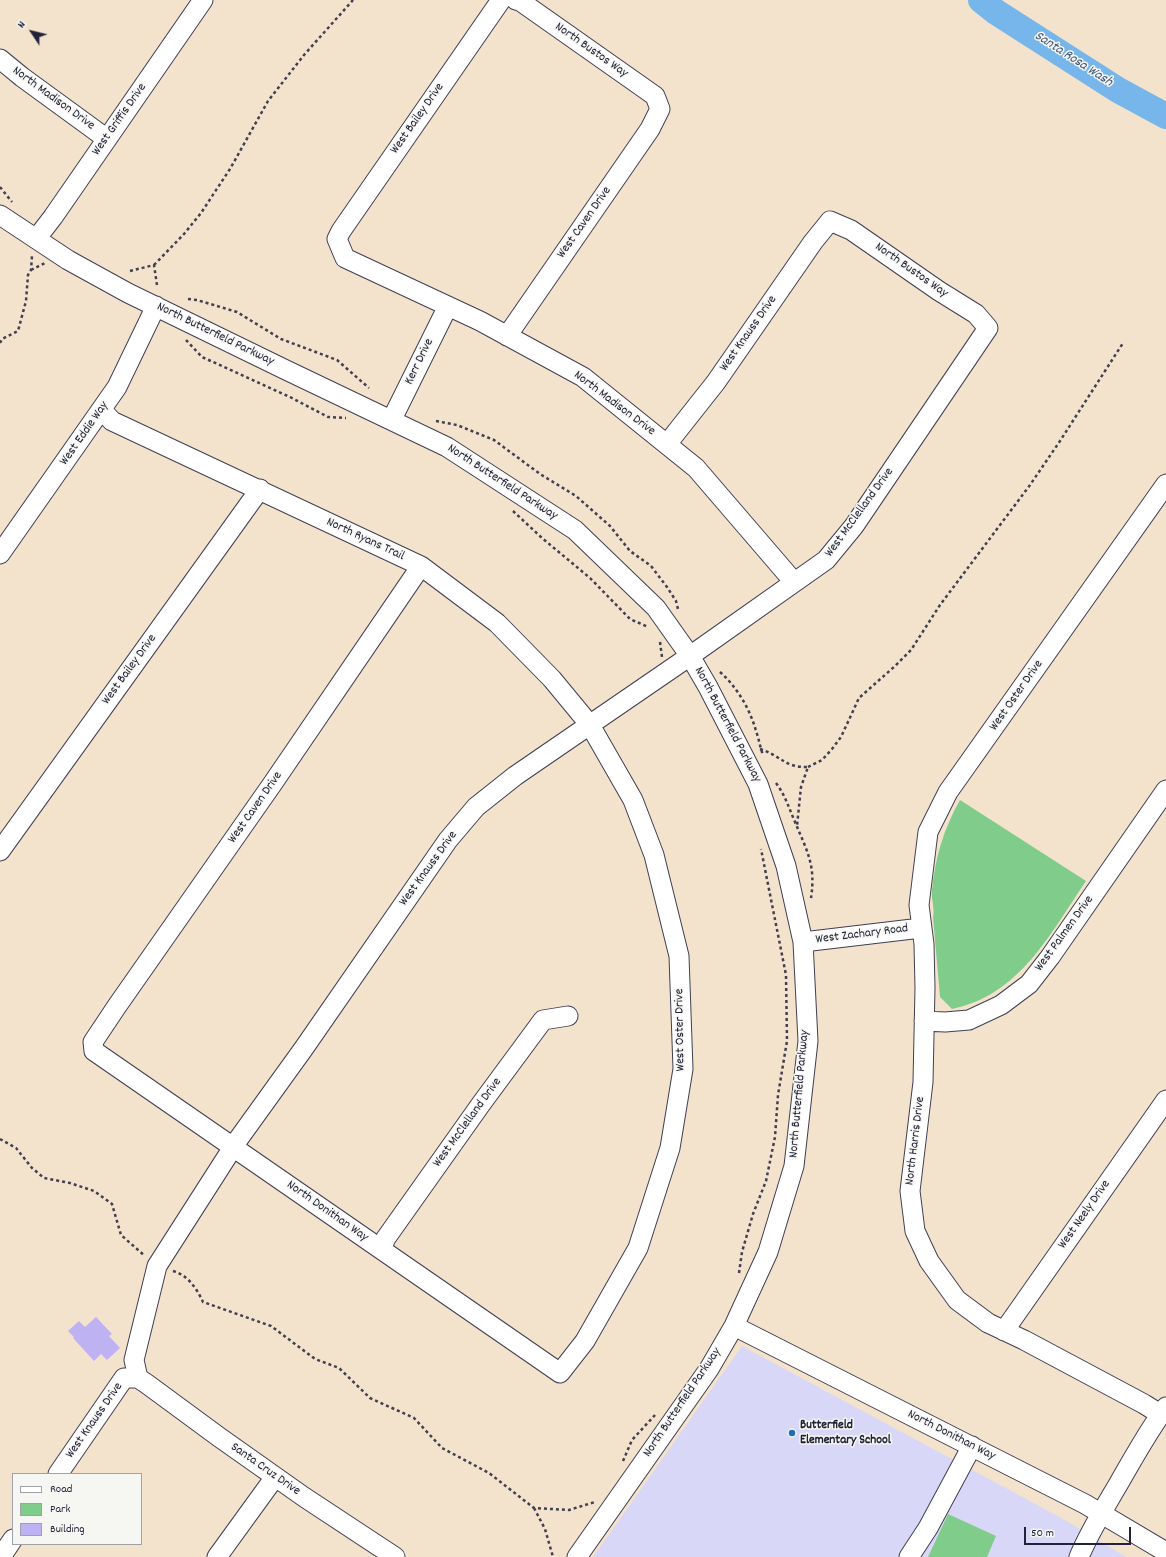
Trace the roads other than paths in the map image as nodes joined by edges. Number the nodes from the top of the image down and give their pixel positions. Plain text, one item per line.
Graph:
1 (203, 0) edge
2 (501, 0) edge
3 (516, 0) edge
4 (0, 59) edge
5 (660, 109) joint
6 (107, 139) junction
7 (8, 211) edge
8 (830, 222) joint
9 (338, 239) joint
10 (33, 251) junction
11 (156, 306) junction
12 (448, 306) junction
13 (988, 328) joint
14 (507, 336) junction
15 (102, 410) junction
16 (392, 419) junction
17 (666, 444) junction
18 (1166, 484) edge
19 (260, 489) junction
20 (0, 554) edge
21 (421, 566) junction
22 (794, 582) junction
23 (690, 656) junction
24 (590, 725) junction
25 (1166, 790) edge
26 (0, 851) edge
27 (921, 928) junction
28 (803, 942) junction
29 (568, 1016) dead end
30 (924, 1022) junction
31 (94, 1051) joint
32 (1166, 1100) edge
33 (233, 1147) junction
34 (381, 1249) junction
35 (734, 1326) junction
36 (1004, 1331) junction
37 (560, 1373) joint
38 (138, 1378) junction
39 (1163, 1410) edge
40 (972, 1446) junction
41 (59, 1473) edge
42 (275, 1477) junction
43 (1102, 1513) junction
44 (12, 1540) edge
45 (1166, 1552) edge
46 (1, 1557) edge
47 (217, 1557) edge
48 (394, 1557) edge
49 (577, 1557) edge
50 (908, 1557) edge
51 (1080, 1557) edge

1 - 6 street, West Griffis Drive
2 - 9 street, West Bailey Drive
3 - 5 street, North Bustos Way
4 - 6 street, North Madison Drive
5 - 14 street, West Caven Drive
6 - 10 street, West Griffis Drive
7 - 10 street, North Butterfield Parkway
8 - 13 street, North Bustos Way
8 - 17 street, West Knauss Drive
9 - 12 street, North Madison Drive
10 - 11 street, North Butterfield Parkway
11 - 15 street, West Eddie Way
11 - 16 street, North Butterfield Parkway
12 - 14 street, North Madison Drive
12 - 16 street, Kerr Drive
13 - 22 street, West McClelland Drive
14 - 17 street, North Madison Drive
15 - 19 street, North Ryans Trail
15 - 20 street, West Eddie Way
16 - 23 street, North Butterfield Parkway
17 - 22 street, North Madison Drive
18 - 27 street, West Oster Drive
19 - 21 street, North Ryans Trail
19 - 26 street, West Bailey Drive
21 - 24 street, North Ryans Trail
21 - 31 street, West Caven Drive
22 - 23 street, West McClelland Drive
23 - 24 street, West Knauss Drive
23 - 28 street, North Butterfield Parkway
24 - 33 street, West Knauss Drive
24 - 37 street, West Oster Drive
25 - 30 street, West Palmen Drive
27 - 28 street, West Zachary Road
27 - 30 street, North Harris Drive
28 - 35 street, North Butterfield Parkway
29 - 34 street, West McClelland Drive
30 - 36 street, North Harris Drive
31 - 33 street, North Donithan Way
32 - 36 street, West Neely Drive
33 - 34 street, North Donithan Way
33 - 38 street, West Knauss Drive
34 - 37 street, North Donithan Way
35 - 40 street, North Donithan Way
35 - 49 street, North Butterfield Parkway
36 - 39 street, North Harris Drive
38 - 41 street, West Knauss Drive
38 - 42 street, Santa Cruz Drive
39 - 43 street
40 - 43 street, North Donithan Way
40 - 50 street
42 - 47 street
42 - 48 street, Santa Cruz Drive
43 - 45 street, North Donithan Way
43 - 51 street
44 - 46 street

